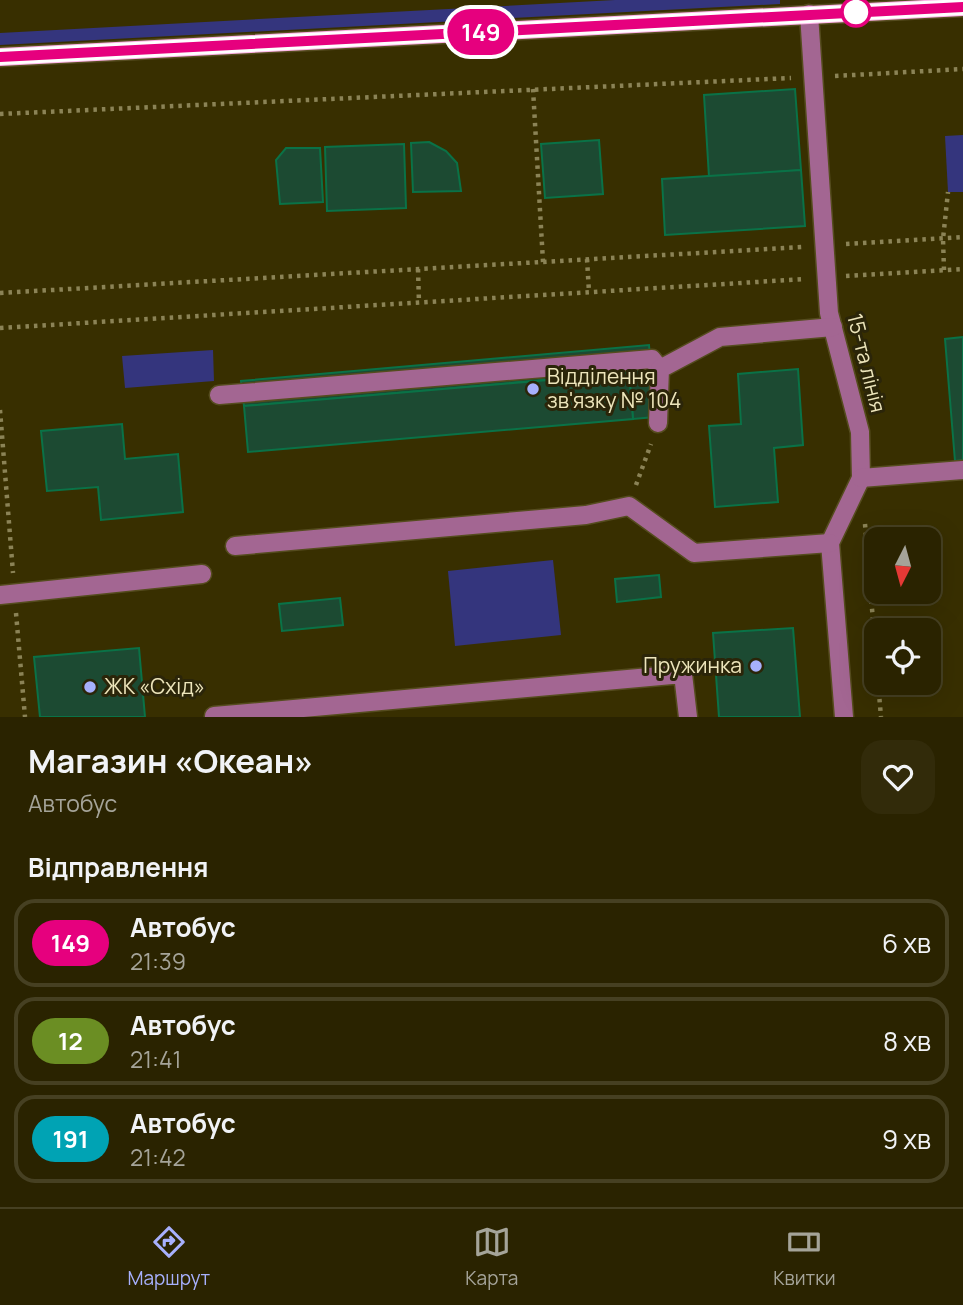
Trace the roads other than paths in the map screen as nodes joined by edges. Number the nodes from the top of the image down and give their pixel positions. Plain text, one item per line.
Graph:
1 (808, 7) edge
2 (963, 7) edge
3 (0, 57) edge
4 (833, 327) junction
5 (660, 369) junction
6 (219, 395) dead end
7 (658, 423) road end
8 (963, 470) edge
9 (861, 478) junction
10 (830, 544) junction
11 (235, 546) dead end
12 (202, 574) dead end
13 (7, 595) edge
14 (214, 716) edge
15 (688, 717) edge
16 (844, 717) edge

1 - 2 main road
1 - 3 main road
1 - 4 street, 15-та лінія
4 - 5 street
4 - 9 street, 15-та лінія
5 - 6 street
5 - 7 street
8 - 9 street
9 - 10 street, 15-та лінія
10 - 11 street
10 - 16 street, 15-та лінія
12 - 13 street
14 - 15 street

